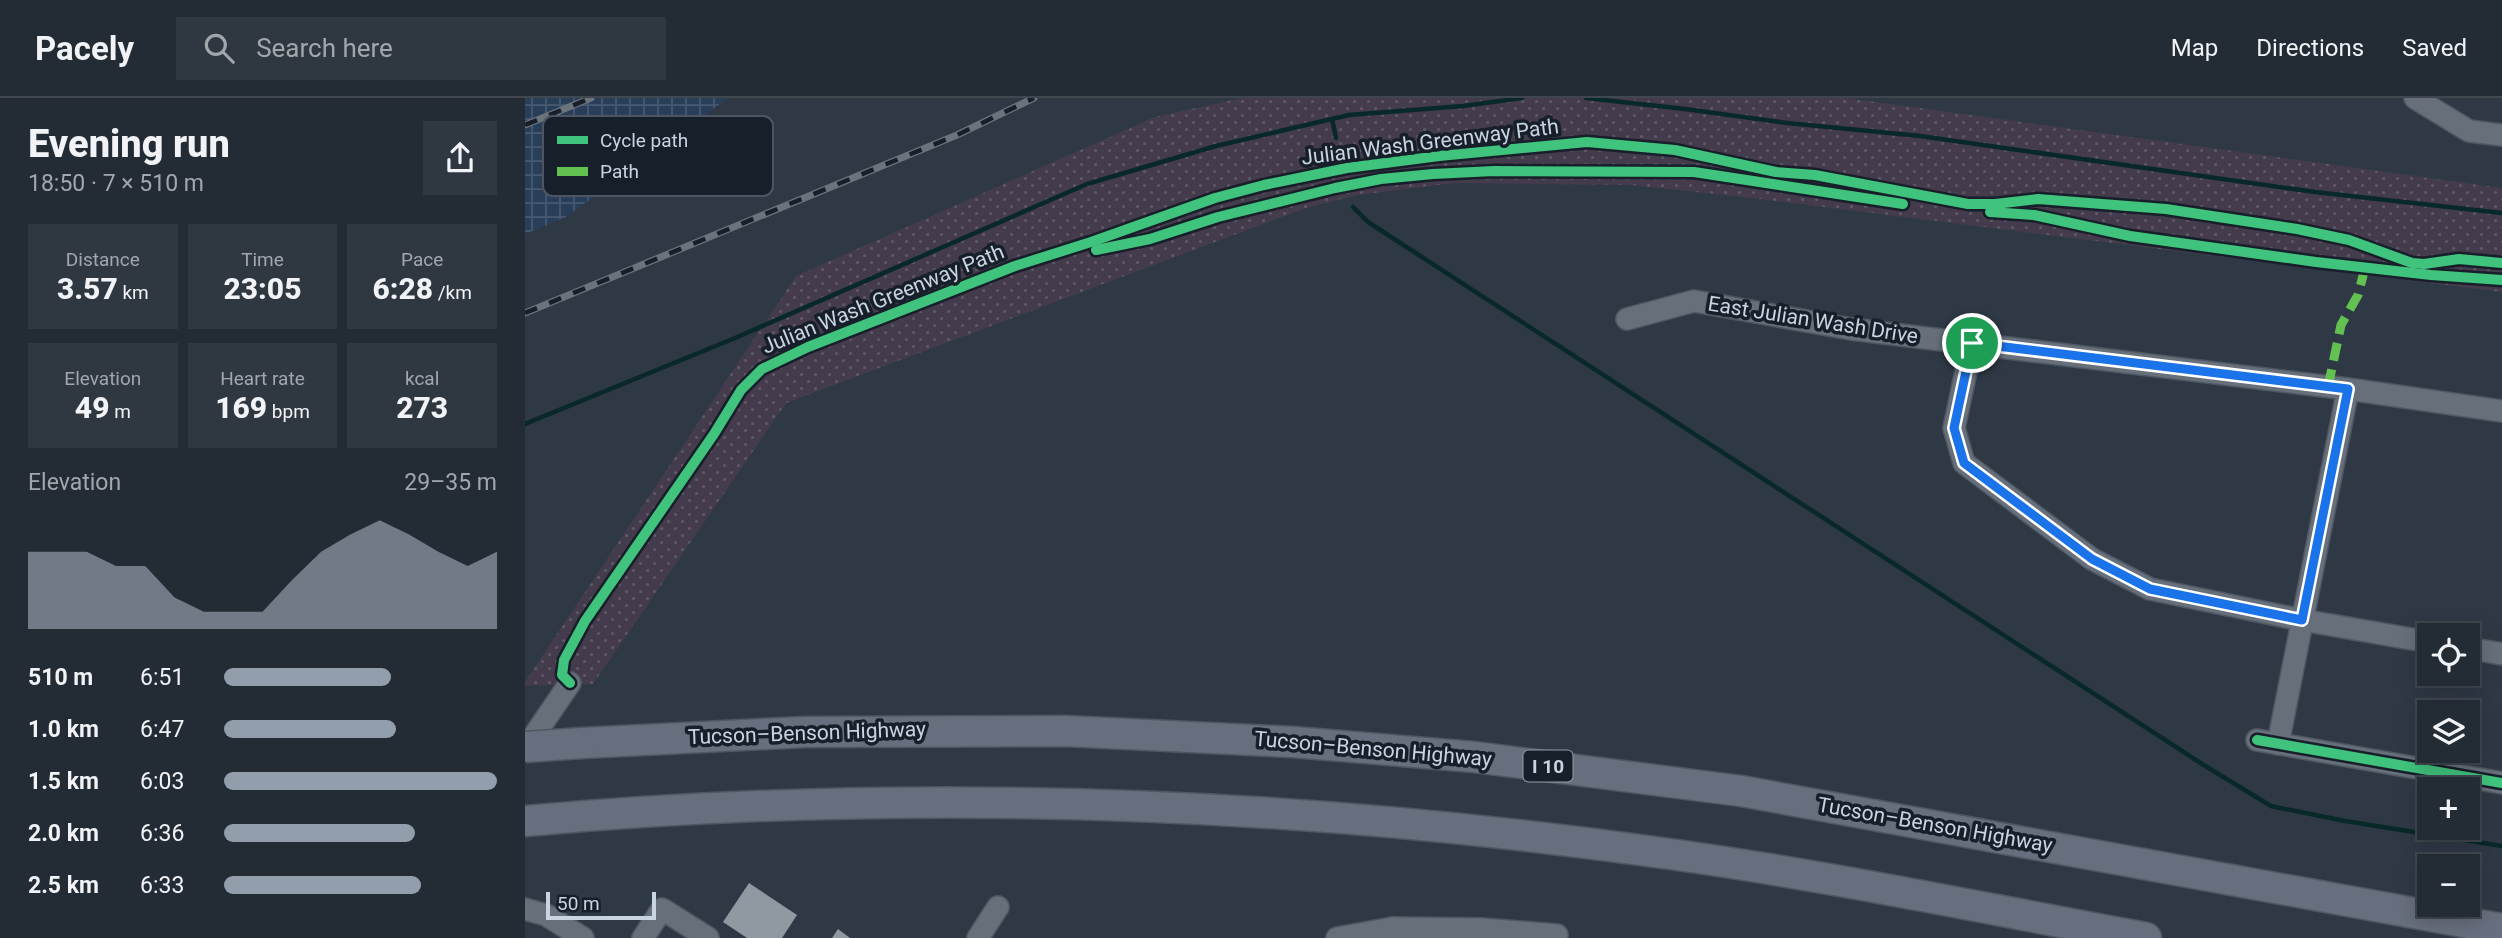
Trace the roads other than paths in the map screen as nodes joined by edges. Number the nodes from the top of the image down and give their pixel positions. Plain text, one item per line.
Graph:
1 (2415, 98) edge
2 (2502, 135) edge
3 (1627, 319) dead end
4 (1972, 343) junction
5 (2348, 389) junction
6 (2502, 411) edge
7 (2302, 620) junction
8 (2417, 640) edge
9 (2480, 650) edge
10 (2502, 654) edge
11 (569, 683) dead end
12 (525, 748) edge
13 (2502, 783) edge
14 (526, 821) edge
15 (998, 907) dead end
16 (525, 909) edge
17 (2502, 929) edge
18 (1390, 933) edge
19 (1557, 935) dead end
20 (583, 938) edge
21 (642, 938) edge
22 (708, 938) edge
23 (978, 938) edge
24 (1338, 938) edge
25 (2146, 938) edge

1 - 2 street
3 - 4 street, East Julian Wash Drive
4 - 5 street, East Julian Wash Drive
4 - 7 street
5 - 6 street, East Julian Wash Drive
5 - 7 street
7 - 8 street
7 - 13 street
9 - 10 street
11 - 12 street
12 - 17 highway, Tucson–Benson Highway / I 10, bridge
14 - 25 highway
15 - 23 street
16 - 20 street
18 - 19 street
18 - 24 street
21 - 22 street

